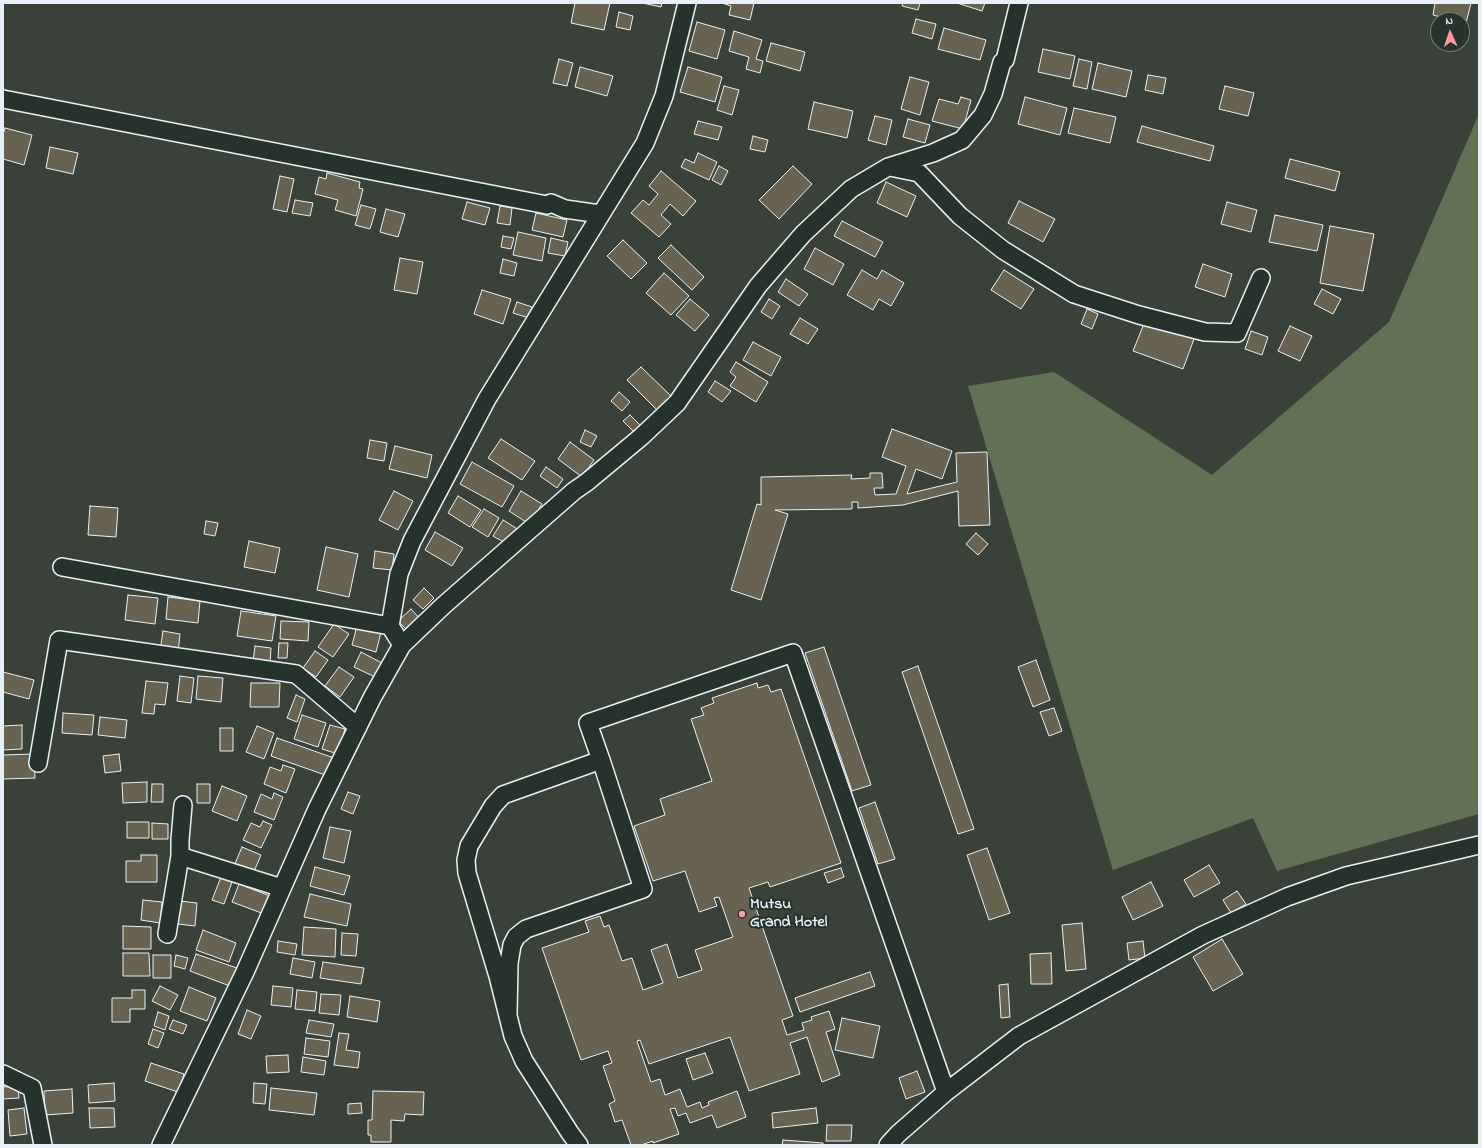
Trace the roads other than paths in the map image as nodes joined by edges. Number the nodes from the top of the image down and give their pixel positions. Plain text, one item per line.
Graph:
1 (687, 3) edge
2 (1019, 3) edge
3 (3, 100) edge
4 (888, 167) junction
5 (600, 214) junction
6 (1262, 278) dead end
7 (62, 567) dead end
8 (390, 626) junction
9 (402, 645) junction
10 (358, 727) junction
11 (601, 760) junction
12 (38, 763) dead end
13 (183, 804) dead end
14 (1479, 845) edge
15 (180, 856) junction
16 (282, 888) junction
17 (167, 934) dead end
18 (508, 1015) junction
19 (3, 1074) edge
20 (946, 1092) junction
21 (43, 1145) edge
22 (160, 1145) edge
23 (579, 1145) edge
24 (888, 1145) edge

1 - 5 street
2 - 4 street
3 - 5 street
4 - 6 street
4 - 9 street
5 - 8 street
7 - 8 street
8 - 9 street
9 - 10 street
10 - 12 street
10 - 16 street
11 - 18 street
11 - 18 street
11 - 20 street
13 - 15 street
14 - 20 street
15 - 16 street
15 - 17 street
16 - 22 street
18 - 23 street
19 - 21 street
20 - 24 street

